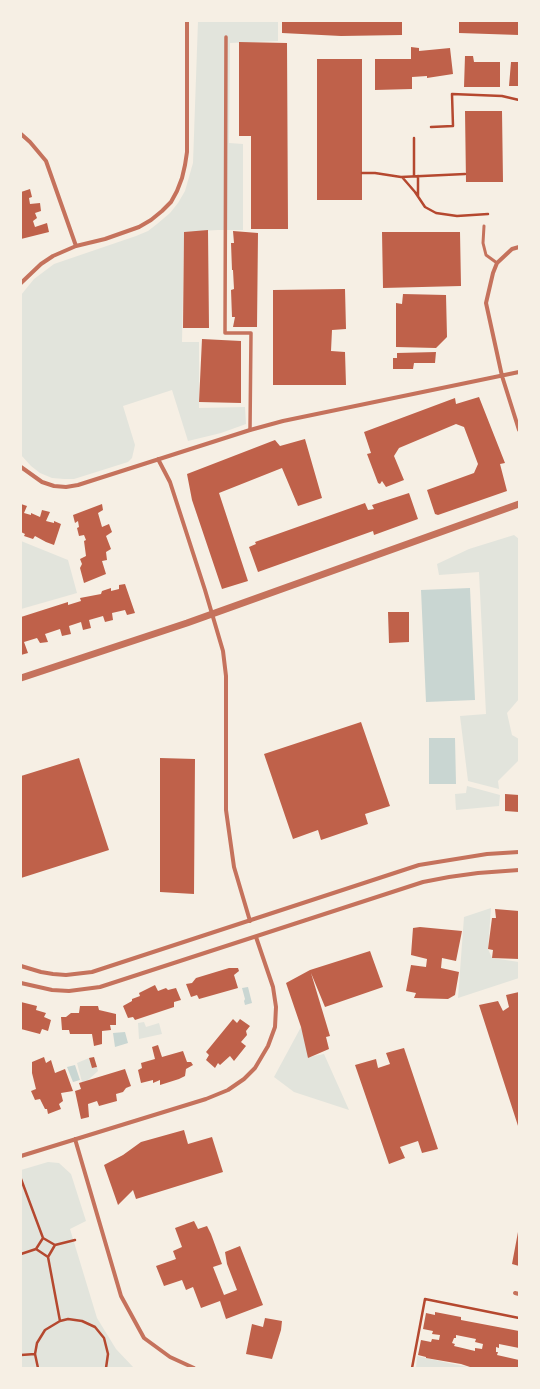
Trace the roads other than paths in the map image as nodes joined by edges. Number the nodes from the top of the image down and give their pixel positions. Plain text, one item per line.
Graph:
1 (187, 21) edge
2 (226, 37) dead end
3 (21, 134) edge
4 (484, 226) dead end
5 (76, 246) junction
6 (519, 247) edge
7 (497, 264) junction
8 (21, 284) edge
9 (519, 372) edge
10 (502, 376) junction
11 (250, 430) junction
12 (519, 430) edge
13 (158, 459) junction
14 (21, 467) edge
15 (519, 504) edge
16 (213, 614) junction
17 (21, 678) edge
18 (519, 852) edge
19 (519, 870) edge
20 (250, 921) junction
21 (256, 937) junction
22 (21, 966) edge
23 (21, 982) edge
24 (75, 1139) junction
25 (21, 1156) edge
26 (194, 1368) edge

1 - 5 street
2 - 11 street
3 - 5 street
4 - 7 lane
5 - 8 street
6 - 7 street
7 - 10 street
9 - 10 street
10 - 11 street
10 - 12 street
11 - 13 street
13 - 14 street
13 - 16 street
15 - 16 street
16 - 17 street
16 - 20 street
18 - 20 street
19 - 21 street
20 - 22 street
21 - 23 street
21 - 24 street
24 - 25 street
24 - 26 street

